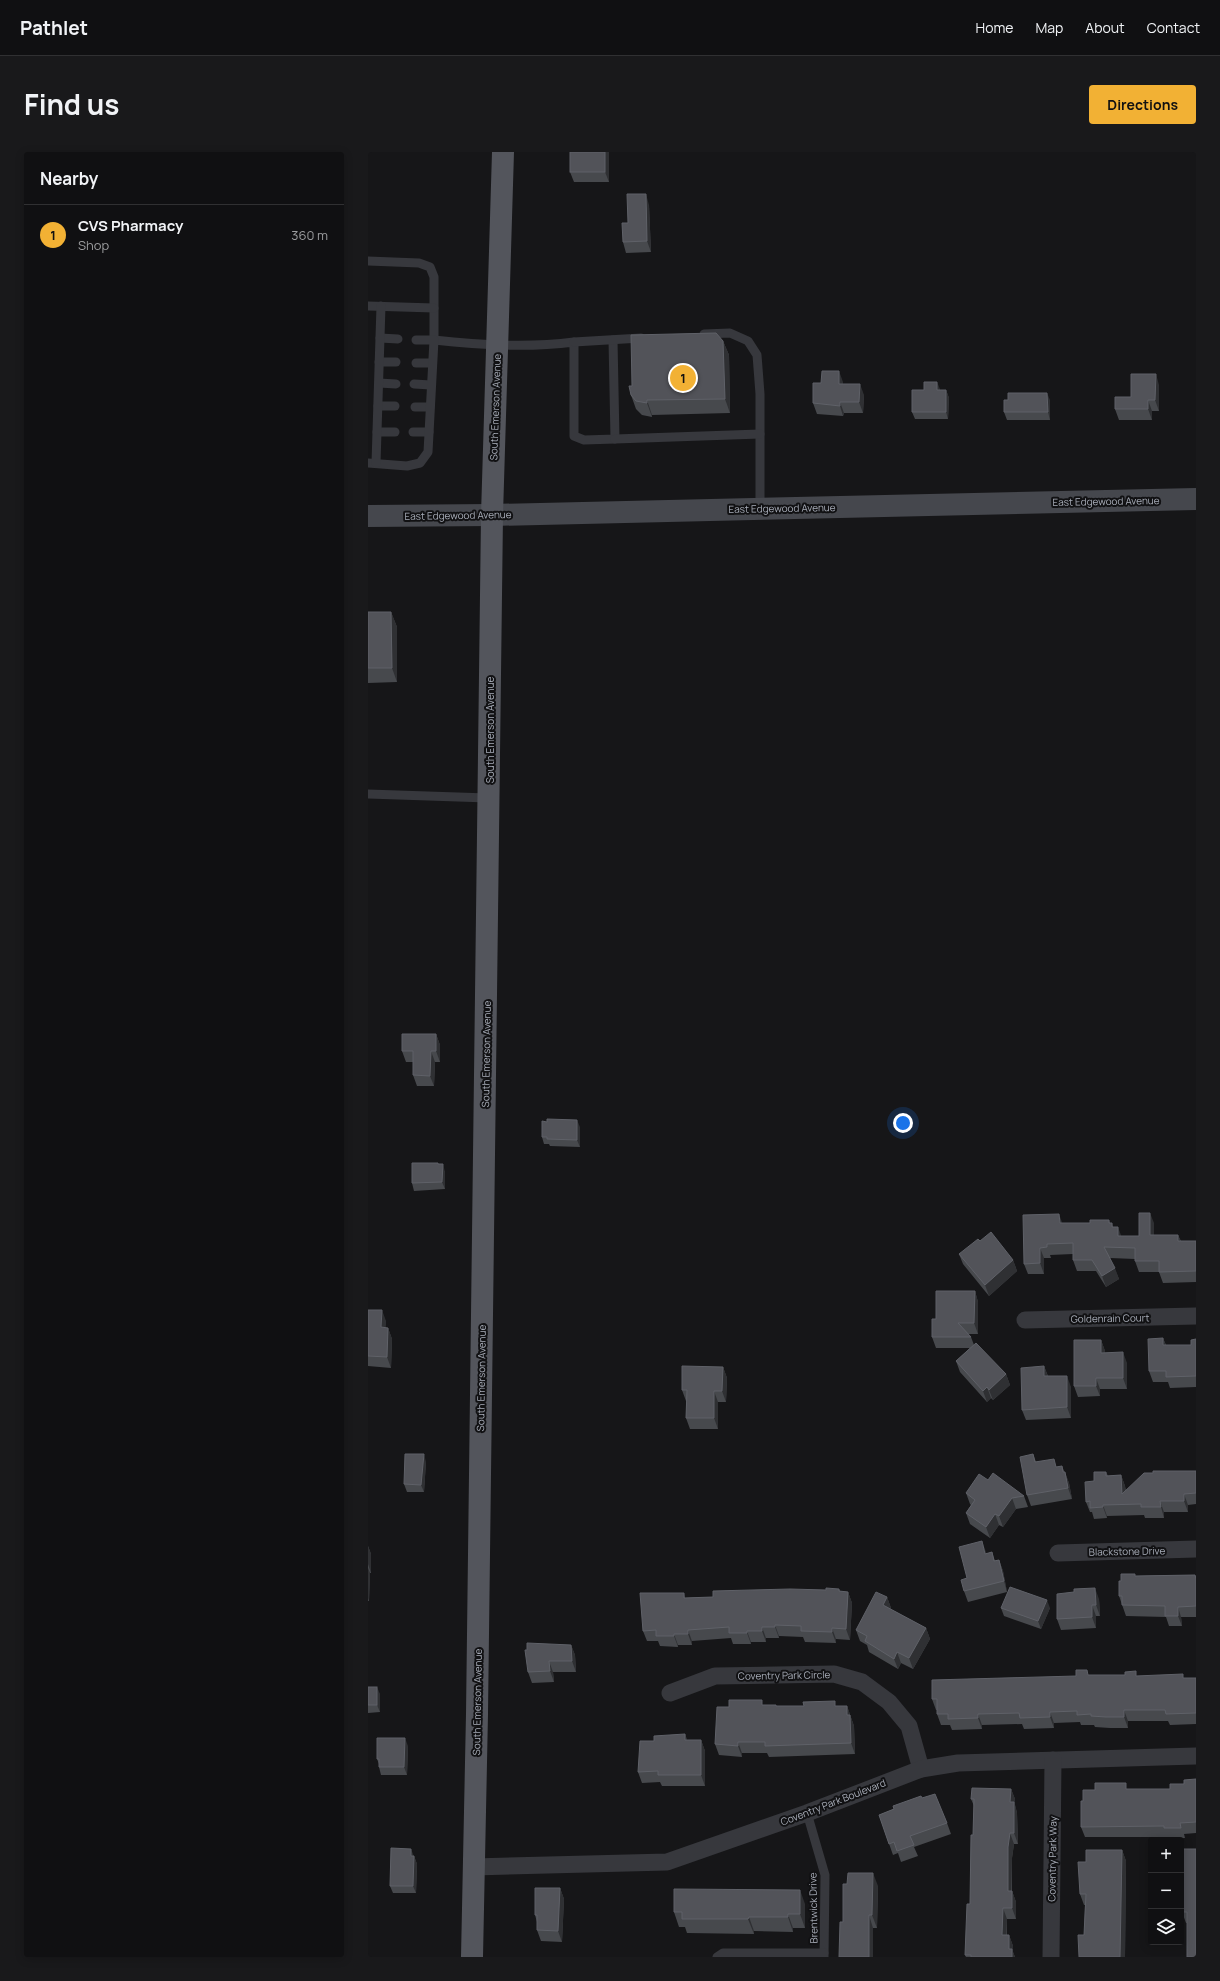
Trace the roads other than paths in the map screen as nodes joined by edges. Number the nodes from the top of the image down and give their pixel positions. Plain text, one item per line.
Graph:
1 (503, 152) edge
2 (368, 260) edge
3 (368, 306) edge
4 (381, 306) junction
5 (434, 308) junction
6 (691, 335) edge
7 (652, 337) edge
8 (380, 338) junction
9 (398, 339) dead end
10 (416, 340) dead end
11 (434, 340) junction
12 (613, 340) junction
13 (574, 342) junction
14 (497, 345) junction
15 (379, 362) junction
16 (396, 362) dead end
17 (416, 363) dead end
18 (432, 363) junction
19 (379, 383) junction
20 (396, 384) dead end
21 (414, 384) dead end
22 (431, 385) junction
23 (378, 406) junction
24 (395, 406) dead end
25 (415, 407) dead end
26 (430, 407) junction
27 (377, 432) junction
28 (395, 432) dead end
29 (413, 432) dead end
30 (429, 432) junction
31 (760, 434) junction
32 (615, 439) junction
33 (372, 463) edge
34 (1196, 499) edge
35 (760, 509) junction
36 (492, 515) junction
37 (368, 516) edge
38 (368, 794) edge
39 (490, 798) junction
40 (1196, 1316) edge
41 (1025, 1320) dead end
42 (1196, 1549) edge
43 (1058, 1553) dead end
44 (670, 1693) dead end
45 (1196, 1756) edge
46 (1053, 1760) junction
47 (922, 1769) junction
48 (807, 1813) junction
49 (473, 1867) junction
50 (824, 1955) edge
51 (472, 1957) edge
52 (717, 1957) edge
53 (1051, 1957) edge

1 - 14 main road, South Emerson Avenue
2 - 5 lane
3 - 4 lane
4 - 5 lane
4 - 8 lane
5 - 11 lane
6 - 31 lane
7 - 12 lane
8 - 9 lane
8 - 15 lane
10 - 11 lane
11 - 14 lane
11 - 18 lane
12 - 13 lane
12 - 32 lane
13 - 14 lane
13 - 32 lane
14 - 36 main road, South Emerson Avenue
15 - 16 lane
15 - 19 lane
17 - 18 lane
18 - 22 lane
19 - 20 lane
19 - 23 lane
21 - 22 lane
22 - 26 lane
23 - 24 lane
23 - 27 lane
25 - 26 lane
26 - 30 lane
27 - 28 lane
27 - 33 lane
29 - 30 lane
30 - 33 lane
31 - 32 lane
31 - 35 lane
34 - 35 main road, East Edgewood Avenue
35 - 36 main road, East Edgewood Avenue
36 - 37 main road, East Edgewood Avenue
36 - 39 main road, South Emerson Avenue
38 - 39 lane
39 - 49 main road, South Emerson Avenue
40 - 41 street, Goldenrain Court
42 - 43 street, Blackstone Drive
44 - 47 street, Coventry Park Circle
45 - 46 street, Coventry Park Boulevard
46 - 47 street, Coventry Park Boulevard
46 - 53 street, Coventry Park Way
47 - 48 street, Coventry Park Boulevard
48 - 49 street, Coventry Park Boulevard
48 - 50 lane, Brentwick Drive
49 - 51 main road, South Emerson Avenue
50 - 52 lane

